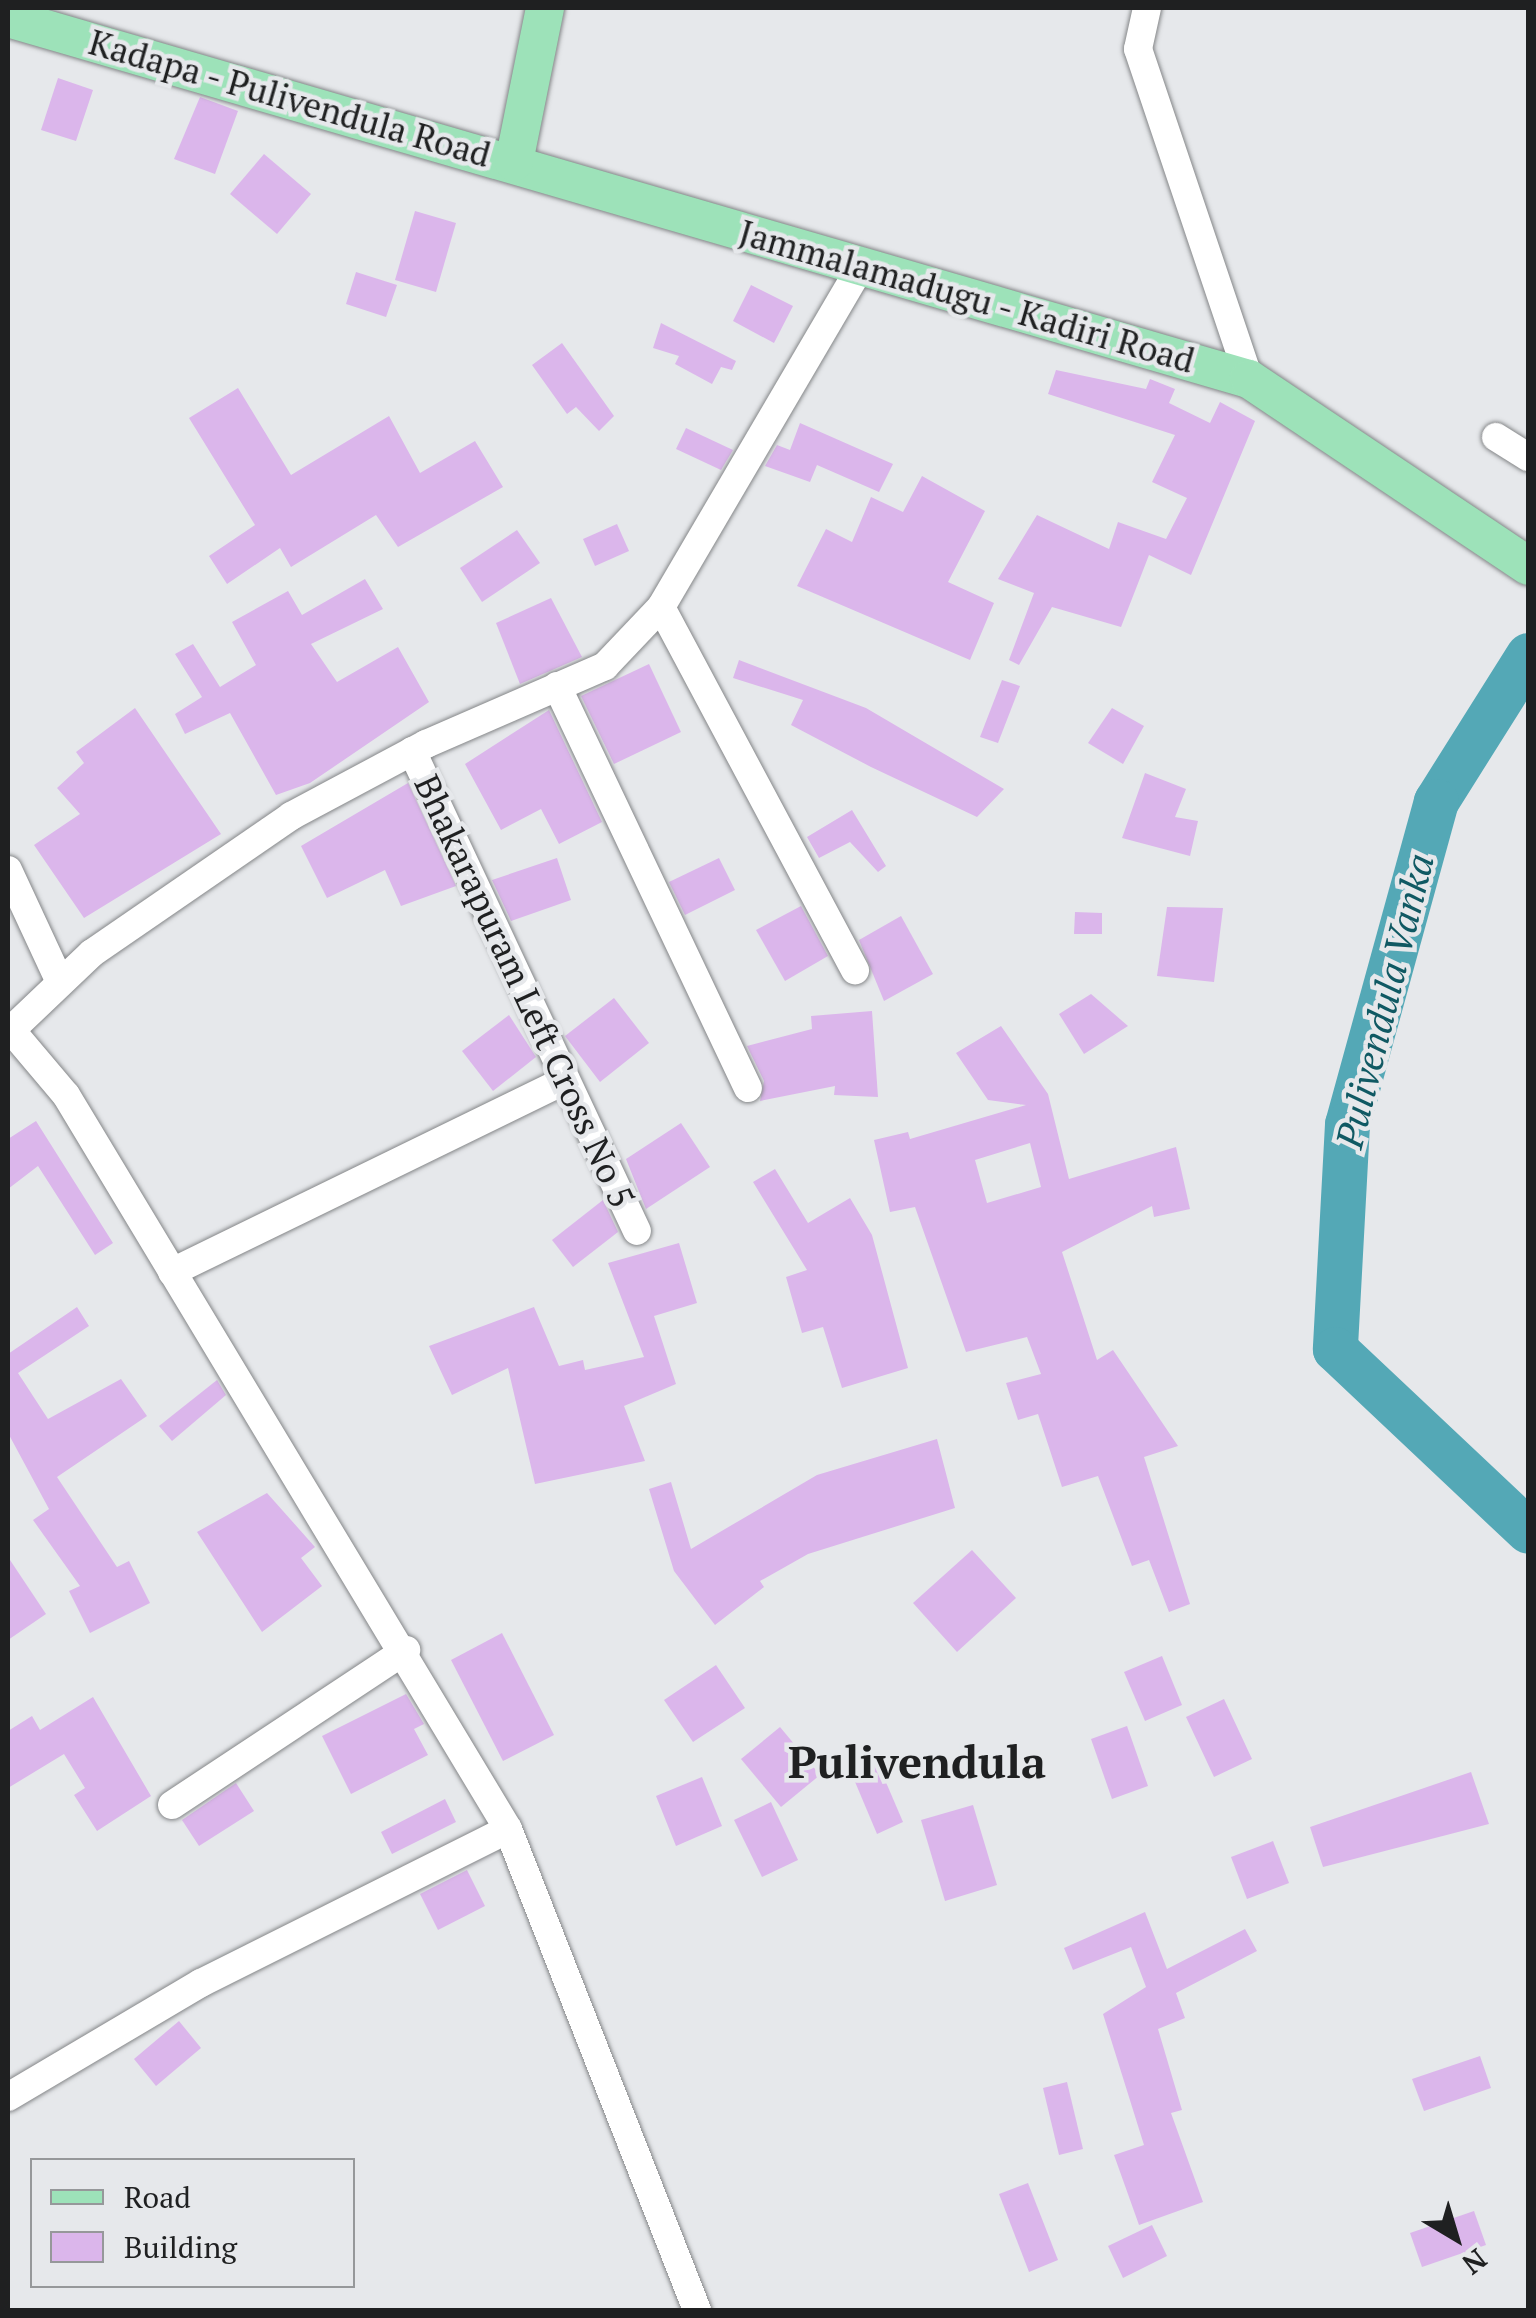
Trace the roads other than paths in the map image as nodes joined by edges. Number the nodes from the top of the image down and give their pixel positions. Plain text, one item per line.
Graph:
1 (545, 8) edge
2 (1143, 11) edge
3 (8, 18) edge
4 (514, 162) junction
5 (862, 264) junction
6 (1249, 379) junction
7 (1496, 437) dead end
8 (1528, 457) edge
9 (1528, 566) edge
10 (660, 607) junction
11 (557, 686) junction
12 (412, 751) junction
13 (8, 870) edge
14 (854, 970) dead end
15 (58, 980) junction
16 (9, 1032) edge
17 (566, 1080) junction
18 (748, 1088) dead end
19 (637, 1232) dead end
20 (172, 1272) junction
21 (406, 1650) junction
22 (172, 1805) dead end
23 (508, 1828) junction
24 (8, 2097) edge
25 (697, 2310) edge

1 - 4 main road
2 - 6 street
3 - 4 main road, Kadapa - Pulivendula Road
4 - 5 main road, Jammalamadugu - Kadiri Road
5 - 6 main road, Jammalamadugu - Kadiri Road
5 - 10 street
6 - 9 main road, Jammalamadugu - Kadiri Road
7 - 8 street
10 - 11 street
10 - 14 street
11 - 12 street
11 - 18 street
12 - 15 street
12 - 17 street, Bhakarapuram Left Cross No 5
13 - 15 street
15 - 16 street
16 - 20 street
17 - 19 street, Bhakarapuram Left Cross No 5
17 - 20 street
20 - 21 street
21 - 22 street
21 - 23 street
23 - 24 street
23 - 25 street

